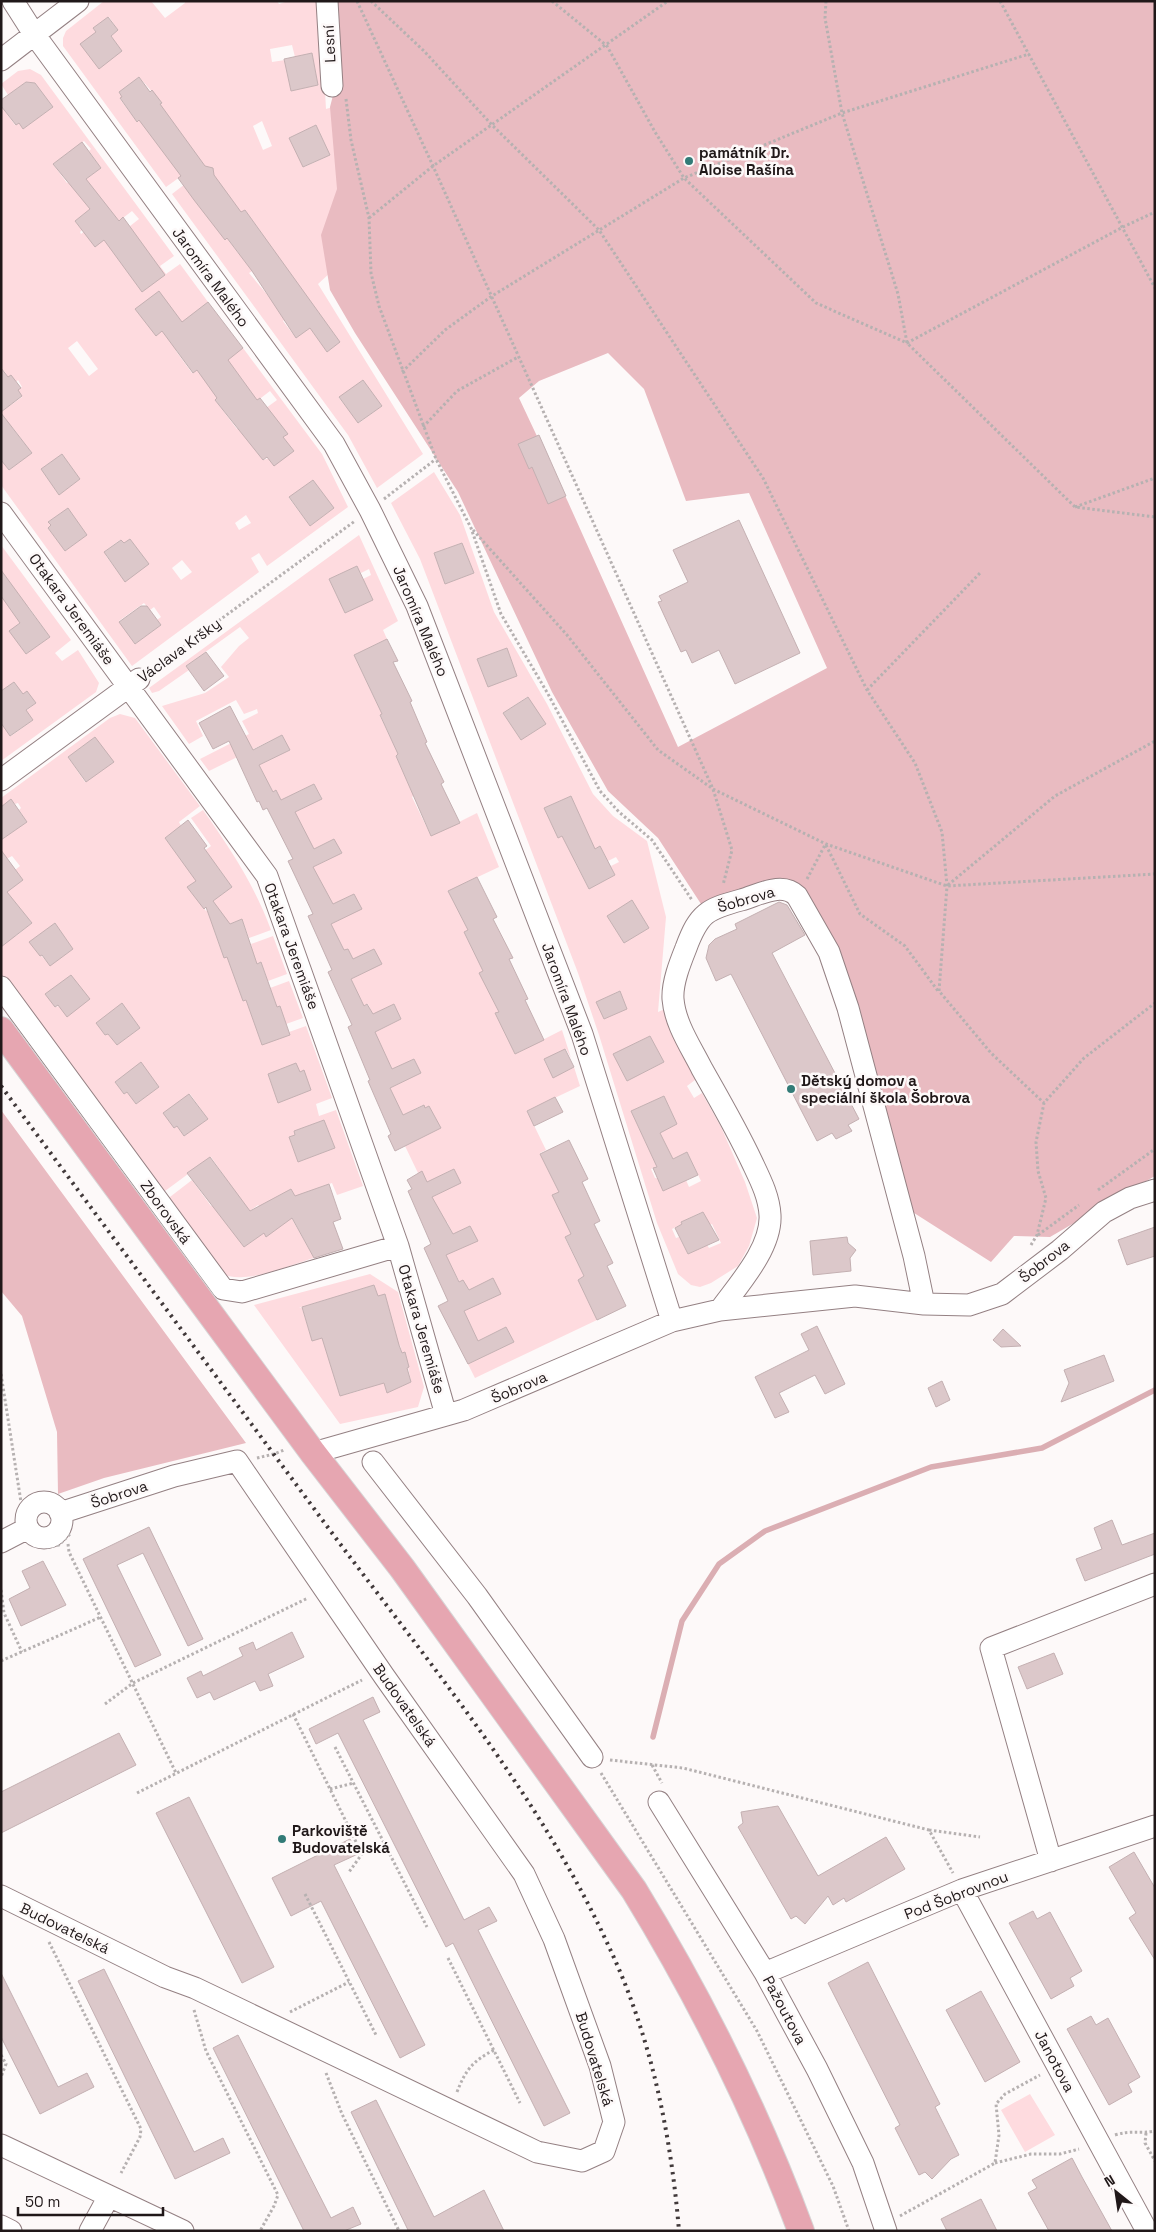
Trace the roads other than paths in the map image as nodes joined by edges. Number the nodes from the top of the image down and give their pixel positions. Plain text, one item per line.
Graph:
1 (13, 1) edge
2 (78, 1) edge
3 (327, 1) edge
4 (34, 34) junction
5 (1, 60) edge
6 (339, 90) road end
7 (1, 513) edge
8 (134, 683) junction
9 (1, 780) edge
10 (1, 987) edge
11 (1, 1030) edge
12 (1155, 1190) edge
13 (398, 1246) junction
14 (924, 1304) junction
15 (720, 1310) junction
16 (672, 1322) junction
17 (446, 1415) junction
18 (301, 1450) junction
19 (237, 1461) joint
20 (373, 1462) dead end
21 (1, 1542) edge
22 (1155, 1584) edge
23 (592, 1757) road end
24 (659, 1802) dead end
25 (1154, 1829) edge
26 (1051, 1861) junction
27 (962, 1890) junction
28 (1, 1896) edge
29 (765, 1973) junction
30 (1, 2145) edge
31 (109, 2196) junction
32 (1, 2226) edge
33 (885, 2228) edge
34 (10, 2231) edge
35 (90, 2231) edge
36 (183, 2231) edge
37 (801, 2231) edge
38 (1147, 2231) edge

1 - 4 street, Jaromíra Malého
2 - 4 street
3 - 6 street, Lesní
4 - 5 street
4 - 16 street, Jaromíra Malého
7 - 8 street, Otakara Jeremiáše
8 - 9 street, Václava Kršky
8 - 13 street, Otakara Jeremiáše
10 - 13 street, Zborovská
11 - 18 main road
12 - 14 street, Šobrova
13 - 17 street, Otakara Jeremiáše
14 - 15 street, Šobrova
14 - 15 street, Šobrova
15 - 16 street, Šobrova
16 - 17 street, Šobrova
17 - 18 street, Šobrova
18 - 37 main road
19 - 21 street, Šobrova
19 - 28 street, Budovatelská
20 - 23 street
22 - 26 street
24 - 29 street, Pažoutova
25 - 26 street, Pod Šobrovnou
26 - 27 street, Pod Šobrovnou
27 - 29 street, Pod Šobrovnou
27 - 38 street, Janotova
29 - 33 street, Pažoutova
30 - 31 street
31 - 35 street
31 - 36 street
32 - 34 street

